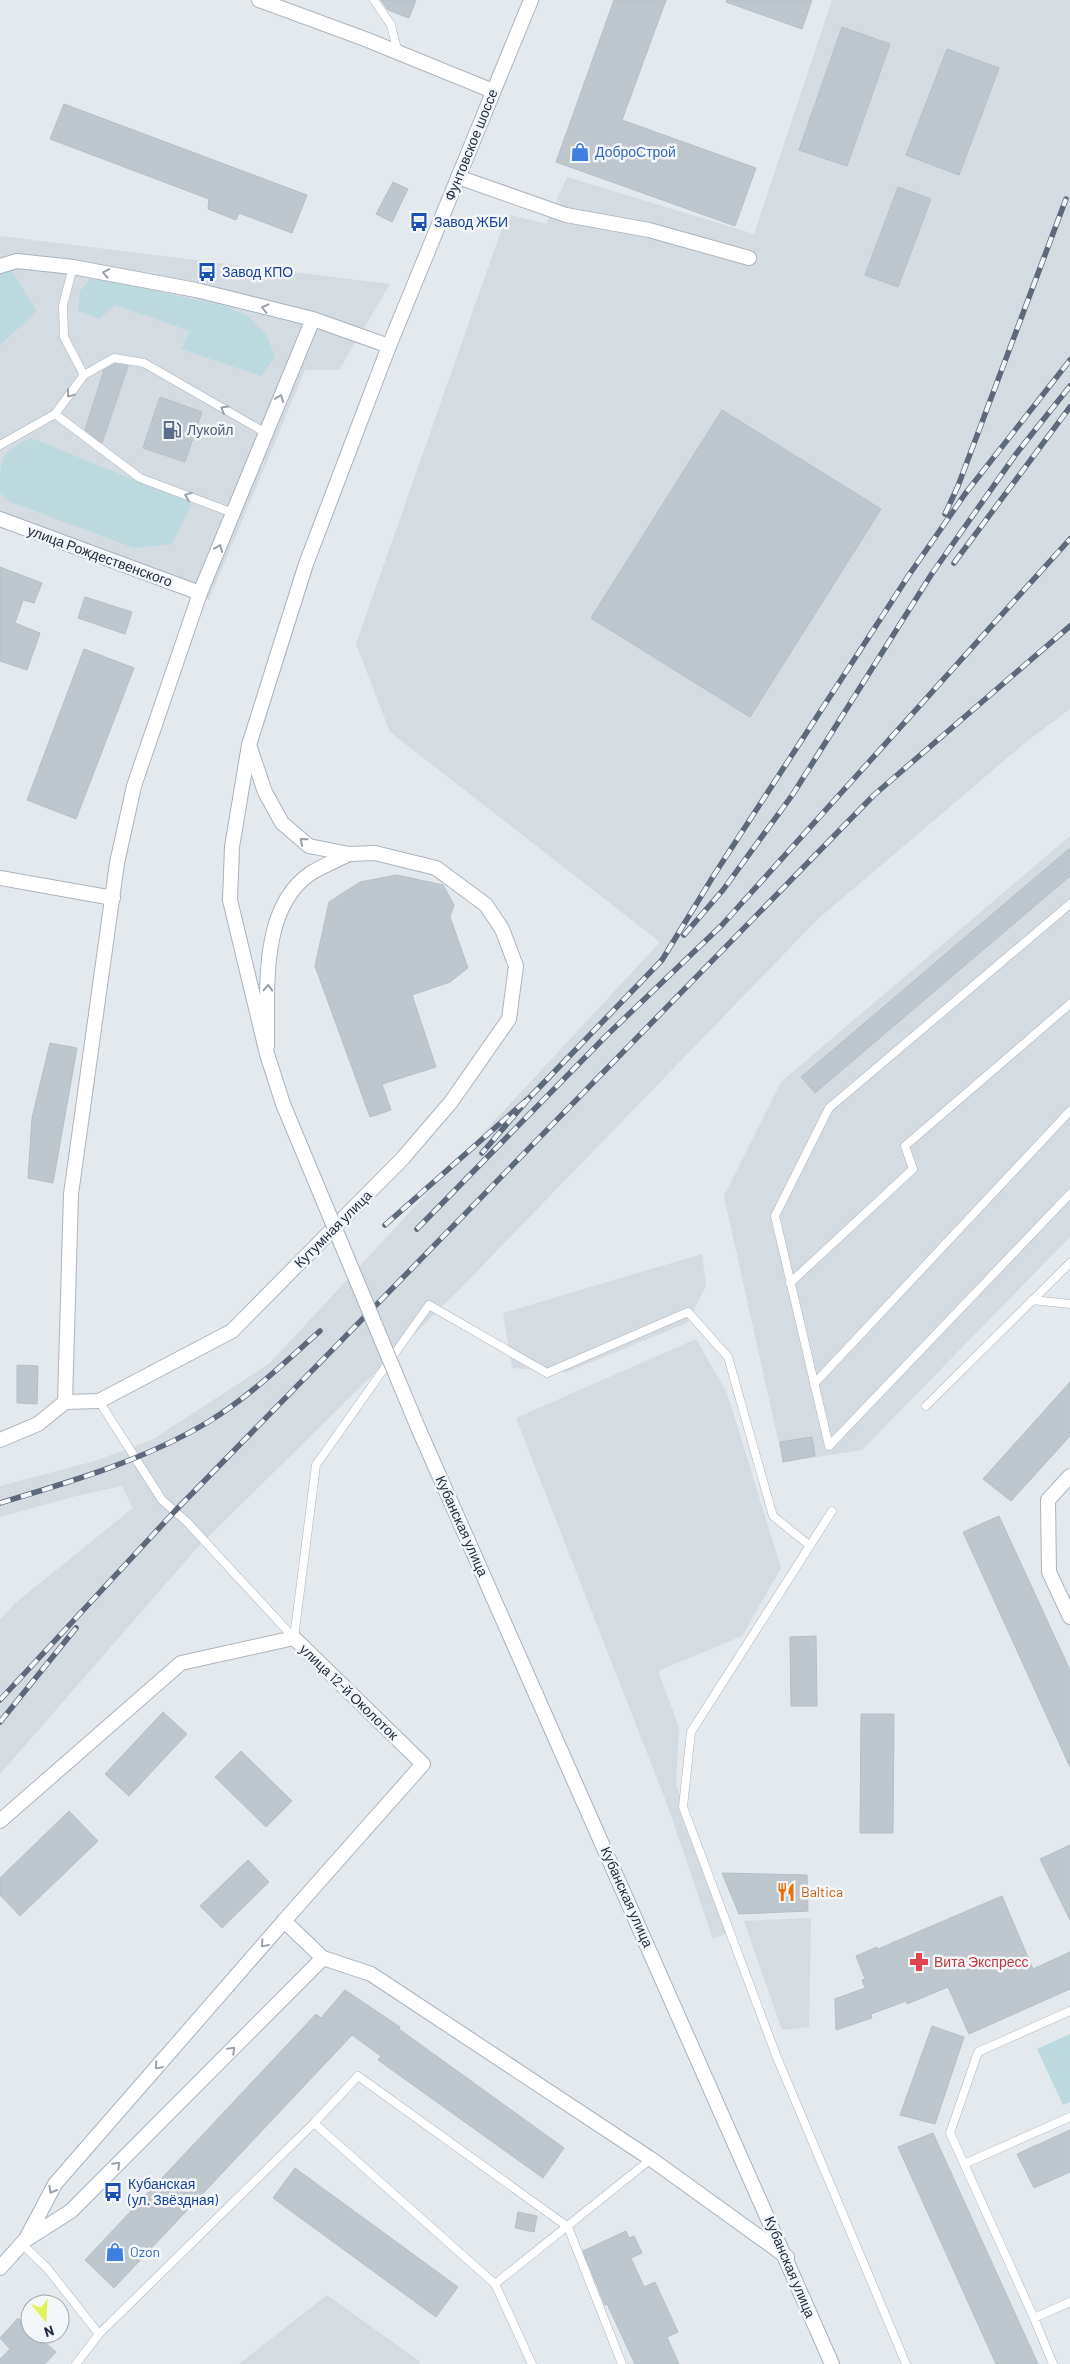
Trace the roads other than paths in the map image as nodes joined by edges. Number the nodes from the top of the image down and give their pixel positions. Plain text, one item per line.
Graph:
1 (259, 0) edge
2 (374, 0) edge
3 (531, 0) edge
4 (398, 53) junction
5 (493, 91) junction
6 (458, 177) junction
7 (749, 258) dead end
8 (0, 266) edge
9 (74, 267) junction
10 (312, 319) junction
11 (390, 346) junction
12 (84, 375) junction
13 (55, 414) junction
14 (266, 433) junction
15 (0, 445) edge
16 (233, 513) junction
17 (0, 518) edge
18 (200, 593) junction
19 (249, 745) junction
20 (349, 854) junction
21 (0, 878) edge
22 (113, 898) junction
23 (1070, 904) edge
24 (1070, 1004) edge
25 (267, 1054) junction
26 (1070, 1111) edge
27 (1070, 1194) edge
28 (1070, 1263) edge
29 (790, 1283) junction
30 (1032, 1300) junction
31 (1070, 1304) edge
32 (814, 1384) junction
33 (99, 1401) junction
34 (65, 1402) junction
35 (926, 1406) dead end
36 (0, 1440) edge
37 (1070, 1476) edge
38 (832, 1512) dead end
39 (809, 1545) junction
40 (1070, 1617) edge
41 (294, 1638) junction
42 (0, 1821) edge
43 (284, 1921) junction
44 (323, 1958) junction
45 (1070, 2011) edge
46 (1070, 2117) edge
47 (314, 2123) junction
48 (651, 2159) junction
49 (964, 2164) junction
50 (568, 2227) junction
51 (24, 2242) junction
52 (786, 2257) junction
53 (0, 2268) edge
54 (495, 2284) junction
55 (1070, 2302) edge
56 (1034, 2318) junction
57 (99, 2334) junction
58 (76, 2364) edge
59 (532, 2364) edge
60 (622, 2364) edge
61 (832, 2364) edge
62 (906, 2364) edge
63 (1053, 2364) edge

1 - 4 main road
2 - 4 lane
3 - 5 main road, Фунтовское шоссе
4 - 5 main road
5 - 6 main road, Фунтовское шоссе
6 - 7 main road
6 - 11 main road, Фунтовское шоссе
8 - 9 main road
10 -> 9 main road
9 - 12 lane
10 - 11 main road
14 -> 10 main road
11 - 19 main road, Фунтовское шоссе
12 -> 13 lane
14 -> 12 lane
13 - 15 lane
16 -> 13 lane
14 - 16 main road
18 -> 16 main road
17 - 18 main road, улица Рождественского
18 - 22 main road
20 -> 19 main road
19 - 25 main road, Кубанская улица
25 -> 20 main road
20 - 33 main road, Кутумная улица
21 - 22 main road
22 - 34 main road
23 - 29 lane
24 - 29 lane
25 - 52 main road, Кубанская улица, bridge
26 - 32 lane
27 - 32 lane
28 - 30 lane
29 - 32 lane
30 - 31 lane
30 - 35 lane
33 - 34 main road, Кутумная улица
33 - 41 lane
34 - 36 main road
37 - 40 main road
38 - 39 lane
39 - 41 lane
39 - 62 lane
41 - 42 main road, улица 12-й Околоток
41 - 43 main road, улица 12-й Околоток
43 - 44 main road
43 -> 51 main road
44 - 48 main road
51 -> 44 main road
45 - 49 lane
46 - 49 lane
47 - 50 lane
47 - 54 lane
47 - 57 lane
48 - 50 lane
48 - 52 main road
49 - 56 lane
50 - 54 lane
50 - 60 lane
51 - 53 main road
51 - 57 lane
52 - 61 main road, Кубанская улица
54 - 59 lane
55 - 56 lane
56 - 63 lane
57 - 58 lane

